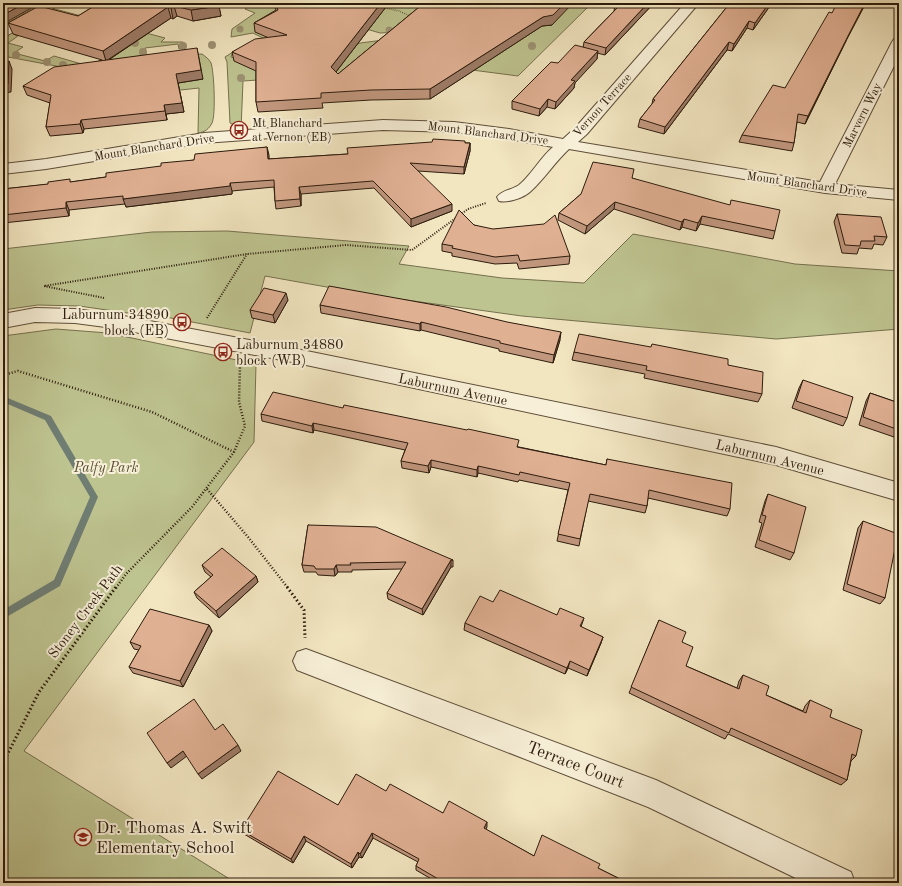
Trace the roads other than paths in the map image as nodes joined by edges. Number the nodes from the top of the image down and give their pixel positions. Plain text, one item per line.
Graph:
1 (52, 3) edge
2 (692, 3) edge
3 (3, 32) edge
4 (899, 42) edge
5 (566, 144) junction
6 (3, 169) edge
7 (824, 188) junction
8 (899, 195) edge
9 (505, 197) road end
10 (3, 321) edge
11 (899, 492) edge
12 (306, 661) road end
13 (840, 883) edge

1 - 3 street
2 - 5 street, Vernon Terrace
4 - 7 street, Marvern Way
5 - 6 street, Mount Blanchard Drive
5 - 7 street, Mount Blanchard Drive
5 - 9 street, Vernon Terrace
7 - 8 street, Mount Blanchard Drive
10 - 11 street, Laburnum Avenue
12 - 13 street, Terrace Court

